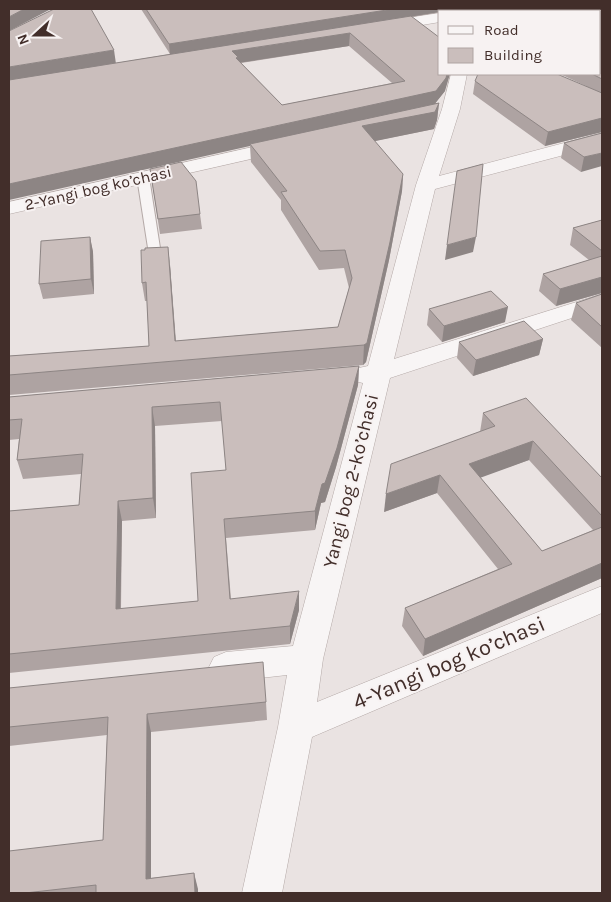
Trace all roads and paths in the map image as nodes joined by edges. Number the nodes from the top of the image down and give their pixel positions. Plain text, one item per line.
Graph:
1 (438, 17) edge
2 (362, 30) edge
3 (459, 75) edge
4 (602, 139) edge
5 (306, 141) edge
6 (143, 178) junction
7 (426, 186) junction
8 (9, 208) edge
9 (154, 248) edge
10 (602, 301) edge
11 (378, 373) junction
12 (339, 377) edge
13 (602, 599) edge
14 (306, 659) junction
15 (197, 670) edge
16 (296, 728) junction
17 (262, 893) edge

1 - 2 street
3 - 7 street, Yangi bog 2-koʼchasi
4 - 7 street
5 - 6 street, 2-Yangi bog koʼchasi
6 - 8 street, 2-Yangi bog koʼchasi
6 - 9 lane
7 - 11 street, Yangi bog 2-koʼchasi
10 - 11 street
11 - 12 street
11 - 14 street, Yangi bog 2-koʼchasi
13 - 16 street, 4-Yangi bog koʼchasi
14 - 15 street
14 - 16 street, Yangi bog 2-koʼchasi
16 - 17 street, Yangi bog 2-koʼchasi

